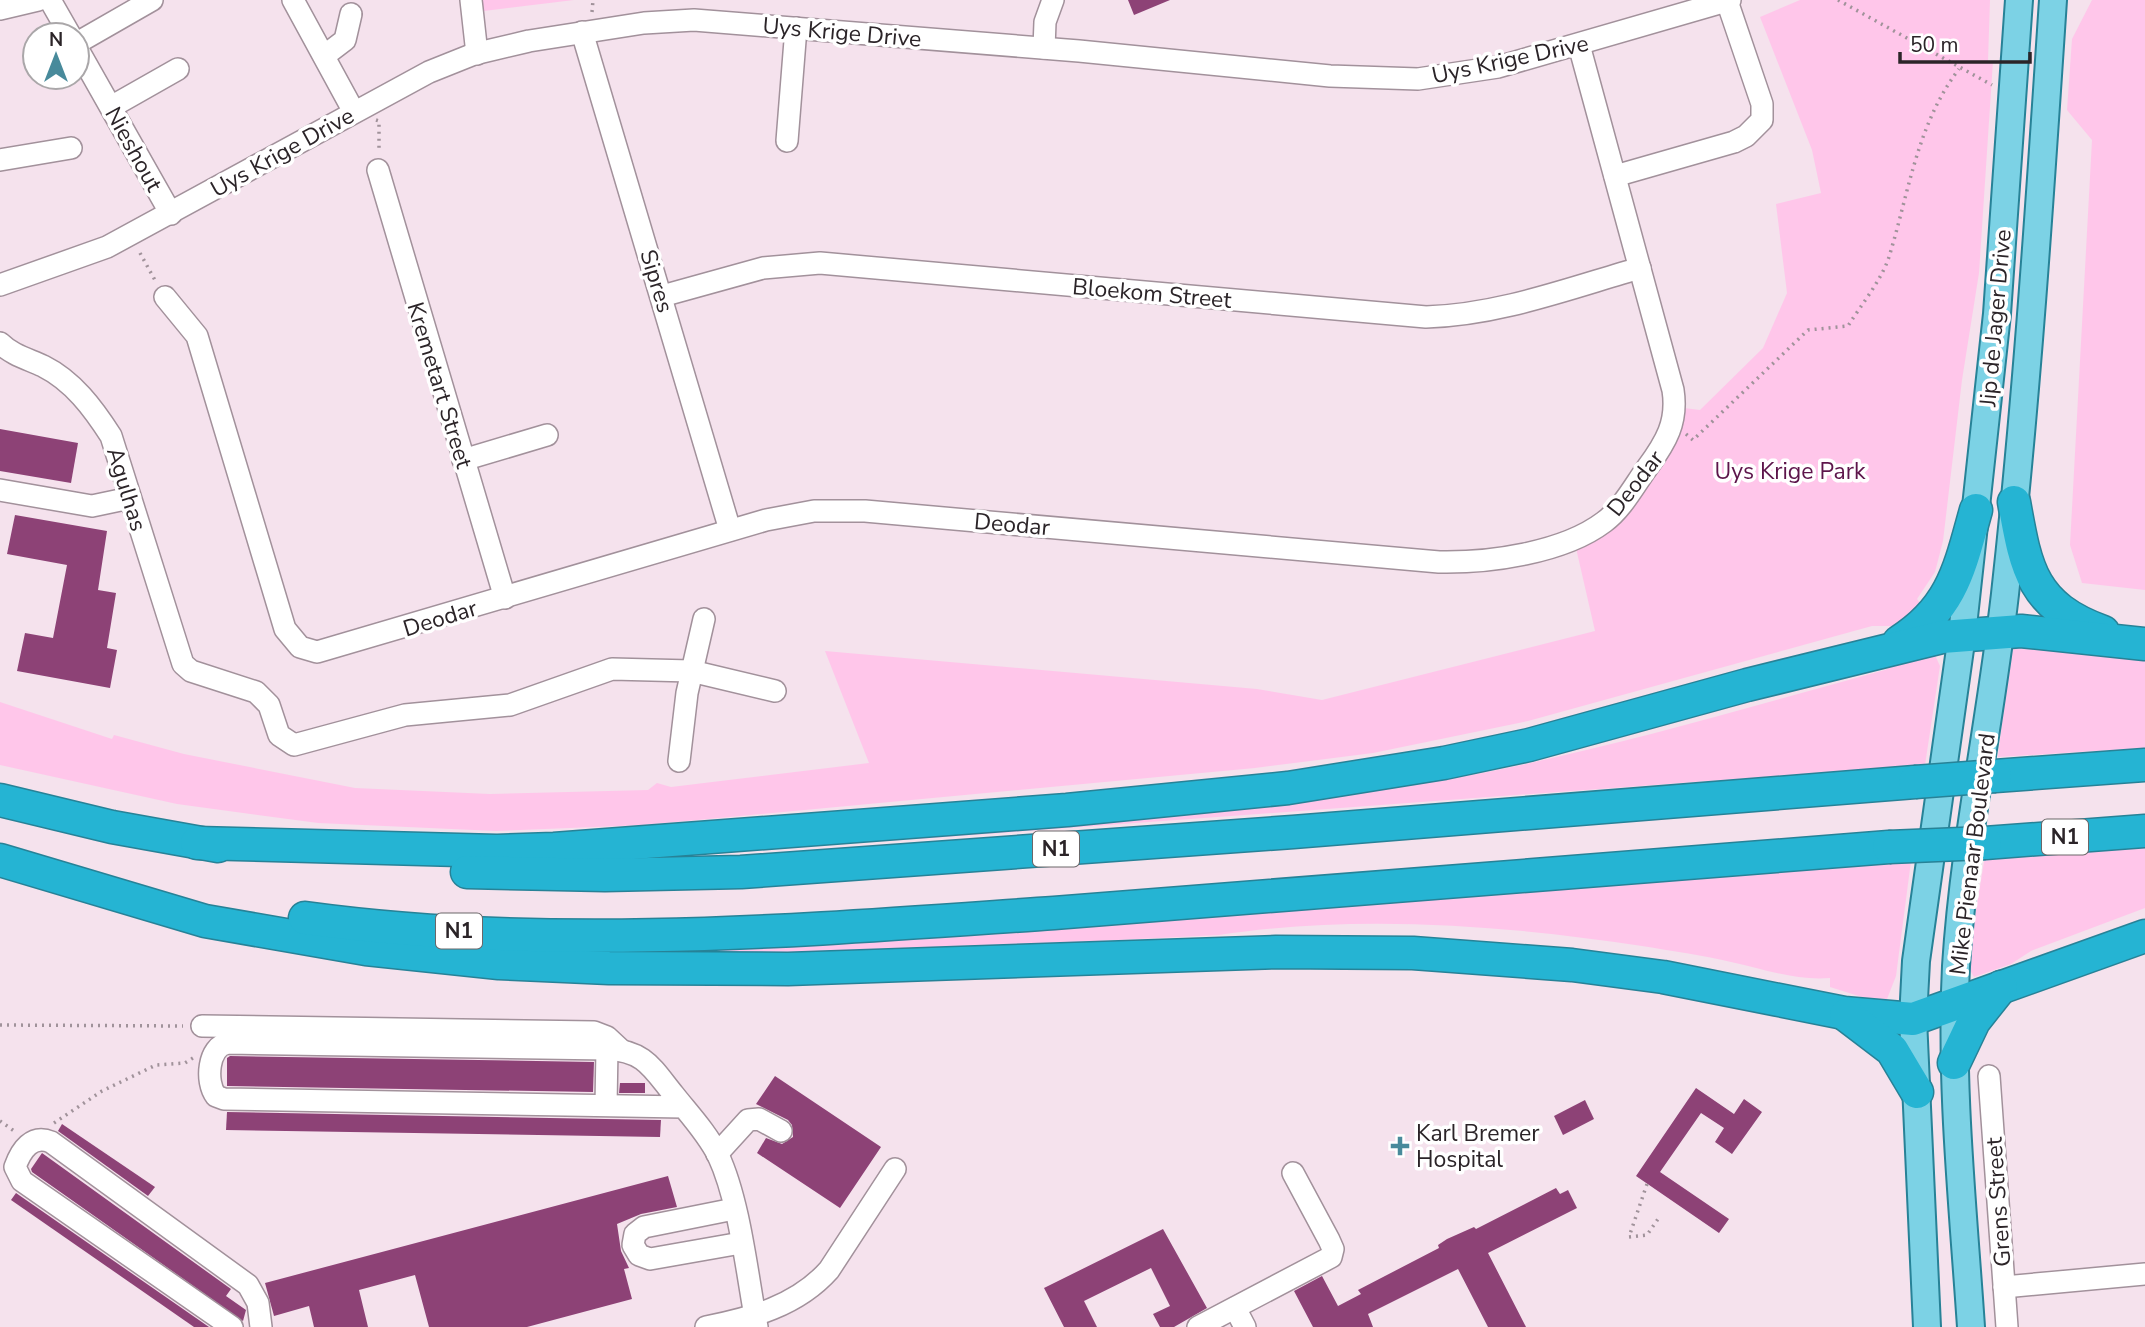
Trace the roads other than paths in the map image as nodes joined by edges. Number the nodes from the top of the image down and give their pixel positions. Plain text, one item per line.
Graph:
1 (38, 0) edge
2 (50, 0) edge
3 (152, 0) edge
4 (293, 0) edge
5 (471, 0) edge
6 (1053, 0) edge
7 (1729, 0) edge
8 (2019, 0) edge
9 (2053, 0) edge
10 (0, 9) edge
11 (351, 14) dead end
12 (62, 21) edge
13 (796, 28) junction
14 (582, 32) junction
15 (91, 37) edge
16 (1579, 45) junction
17 (1044, 48) junction
18 (477, 54) junction
19 (324, 56) junction
20 (177, 68) dead end
21 (91, 71) edge
22 (111, 107) junction
23 (355, 112) junction
24 (786, 141) dead end
25 (71, 148) dead end
26 (0, 160) edge
27 (378, 170) road end
28 (1615, 176) junction
29 (171, 214) junction
30 (1640, 268) junction
31 (0, 285) edge
32 (662, 296) junction
33 (165, 297) road end
34 (0, 343) edge
35 (547, 435) dead end
36 (463, 460) junction
37 (0, 490) edge
38 (130, 498) junction
39 (2014, 502) junction
40 (1976, 509) junction
41 (730, 530) junction
42 (505, 598) junction
43 (704, 620) dead end
44 (2000, 633) junction
45 (1962, 635) junction
46 (2141, 644) edge
47 (1876, 654) junction
48 (691, 671) junction
49 (775, 691) dead end
50 (679, 761) dead end
51 (2145, 765) edge
52 (0, 800) edge
53 (2145, 831) edge
54 (197, 843) junction
55 (0, 859) edge
56 (2145, 936) edge
57 (2001, 987) junction
58 (1955, 1005) junction
59 (1844, 1013) junction
60 (1913, 1019) junction
61 (202, 1026) road end
62 (614, 1049) junction
63 (1954, 1063) junction
64 (1989, 1076) dead end
65 (1917, 1092) junction
66 (606, 1105) junction
67 (683, 1107) junction
68 (780, 1131) dead end
69 (717, 1154) junction
70 (895, 1169) dead end
71 (1293, 1173) dead end
72 (734, 1209) junction
73 (741, 1243) junction
74 (2145, 1274) edge
75 (2004, 1287) junction
76 (1240, 1317) edge
77 (756, 1322) edge
78 (232, 1327) edge
79 (261, 1327) edge
80 (706, 1327) edge
81 (1198, 1327) edge
82 (1927, 1327) edge
83 (1971, 1327) edge
84 (2007, 1327) edge

1 - 10 street
2 - 12 street
3 - 15 street
4 - 19 street
5 - 18 street
6 - 17 street
7 - 16 street, Uys Krige Drive
7 - 28 street
8 - 40 main road, Jip de Jager Drive
9 - 39 main road, Jip de Jager Drive
11 - 19 street
13 - 14 street, Uys Krige Drive
13 - 17 street, Uys Krige Drive
13 - 24 street
14 - 18 street, Uys Krige Drive
14 - 32 street, Sipres
16 - 17 street, Uys Krige Drive
16 - 28 street, Deodar
18 - 23 street, Uys Krige Drive
19 - 23 street
20 - 22 street
21 - 22 street, Nieshout
22 - 29 street, Nieshout
23 - 29 street, Uys Krige Drive
25 - 26 street
27 - 36 street, Kremetart Street
28 - 30 street, Deodar
29 - 31 street, Uys Krige Drive
30 - 32 street, Bloekom Street
30 - 41 street, Deodar
32 - 41 street, Sipres
33 - 42 street, Deodar
34 - 38 street, Agulhas
35 - 36 street
36 - 42 street, Kremetart Street
37 - 38 street
38 - 48 street, Agulhas
39 - 44 main road, Jip de Jager Drive
39 - 46 highway
40 - 45 main road, Jip de Jager Drive
40 - 47 highway
41 - 42 street, Deodar
43 - 48 street
44 - 45 highway
44 - 46 highway
44 - 58 main road, Mike Pienaar Boulevard
45 - 47 highway
45 - 60 main road, Mike Pienaar Boulevard
47 - 54 highway
48 - 49 street, Agulhas
48 - 50 street
51 - 54 highway, N1, bridge
52 - 54 highway, N1
53 - 55 highway, N1, bridge
55 - 59 highway
56 - 57 highway
57 - 58 highway
57 - 63 highway
58 - 60 highway
58 - 63 main road, Mike Pienaar Boulevard
59 - 60 highway
59 - 65 highway
60 - 65 main road, Mike Pienaar Boulevard
61 - 62 street
62 - 66 street
62 - 66 street
62 - 67 street
63 - 83 main road, Mike Pienaar Boulevard
64 - 75 street, Grens Street
65 - 82 main road, Mike Pienaar Boulevard
66 - 67 street
67 - 69 street
68 - 69 street
69 - 72 street
70 - 77 street
71 - 76 street
72 - 73 street
72 - 73 street
73 - 77 street
74 - 75 street
75 - 84 street, Grens Street
76 - 81 street
77 - 80 street
78 - 79 street

